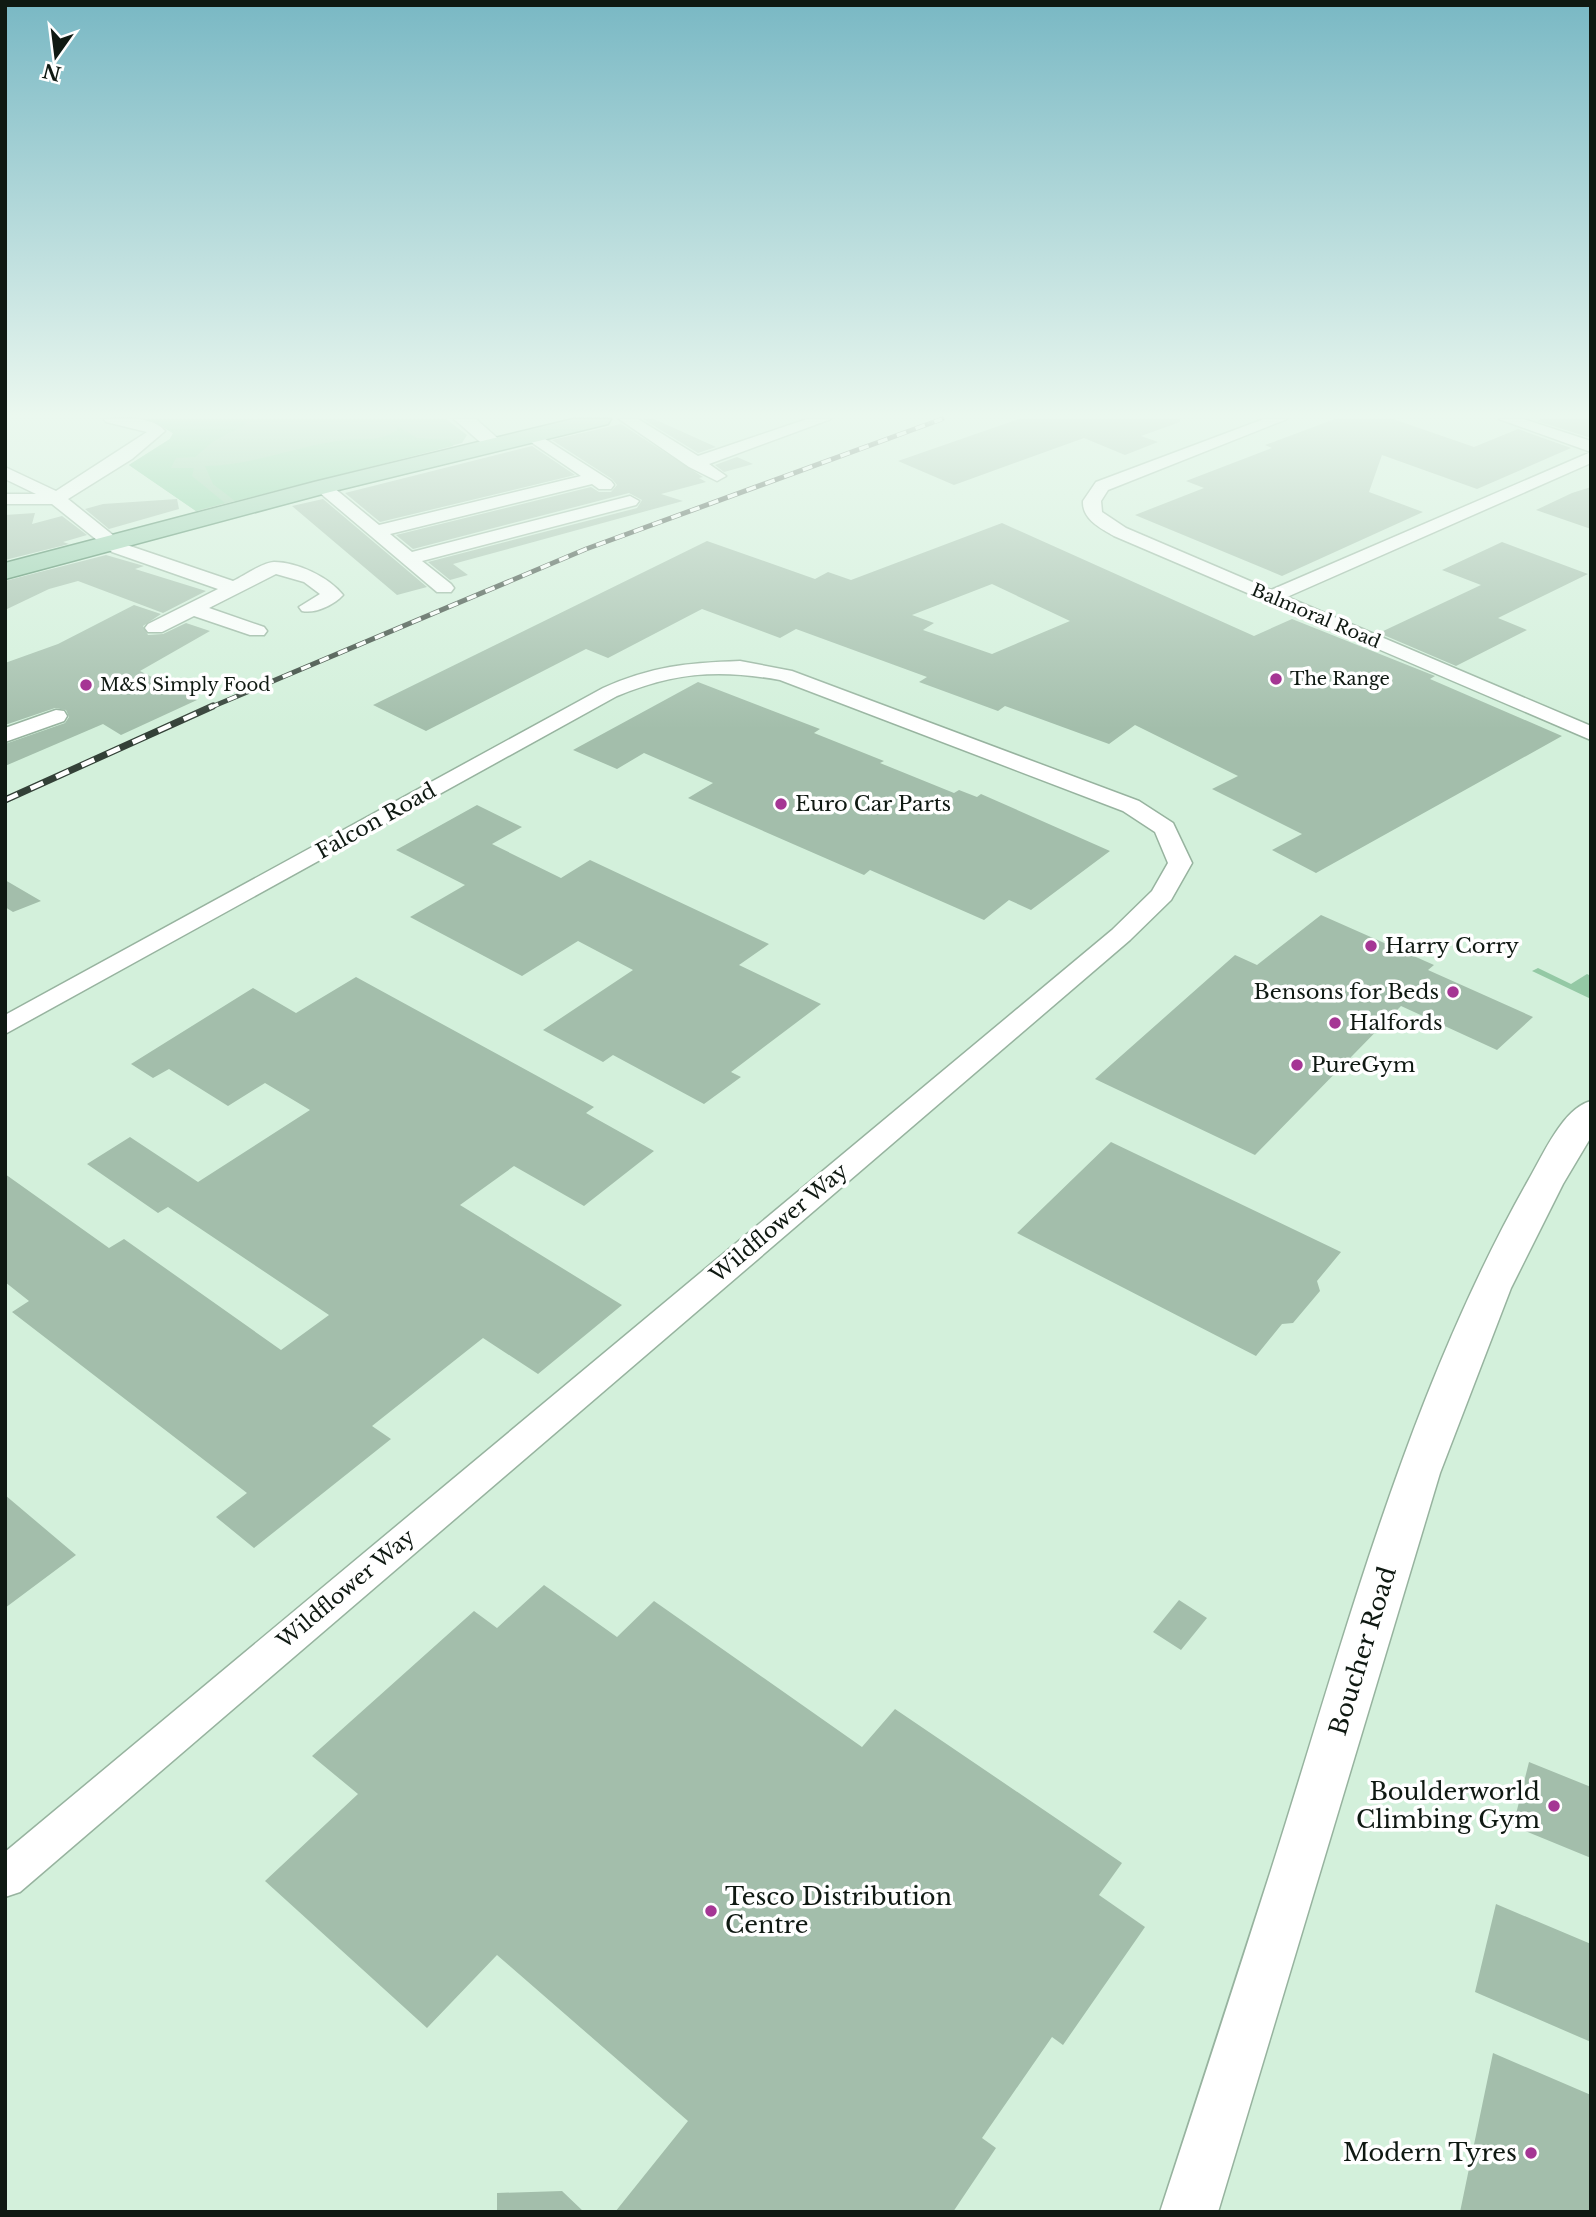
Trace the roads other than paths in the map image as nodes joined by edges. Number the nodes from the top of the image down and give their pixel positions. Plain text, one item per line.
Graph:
1 (85, 522) edge
2 (191, 522) edge
3 (368, 522) edge
4 (414, 522) edge
5 (558, 522) edge
6 (1102, 522) edge
7 (1441, 522) edge
8 (379, 531) junction
9 (111, 544) junction
10 (411, 558) junction
11 (5, 571) edge
12 (235, 588) junction
13 (444, 588) dead end
14 (1271, 597) junction
15 (309, 607) dead end
16 (193, 609) junction
17 (155, 628) dead end
18 (257, 631) dead end
19 (762, 669) joint
20 (56, 716) dead end
21 (1591, 734) edge
22 (5, 736) edge
23 (5, 1026) edge
24 (1591, 1112) edge
25 (5, 1878) edge
26 (1189, 2212) edge

1 - 9 street
2 - 9 main road
3 - 8 street
4 - 8 street
5 - 10 street
6 - 14 street, Balmoral Road
7 - 14 street
8 - 10 street
9 - 11 main road
9 - 12 street
10 - 13 street
12 - 15 street
12 - 16 street
14 - 21 street, Balmoral Road
16 - 17 street
16 - 18 street
19 - 23 street, Falcon Road
19 - 25 street, Wildflower Way
20 - 22 street
24 - 26 street, Boucher Road

